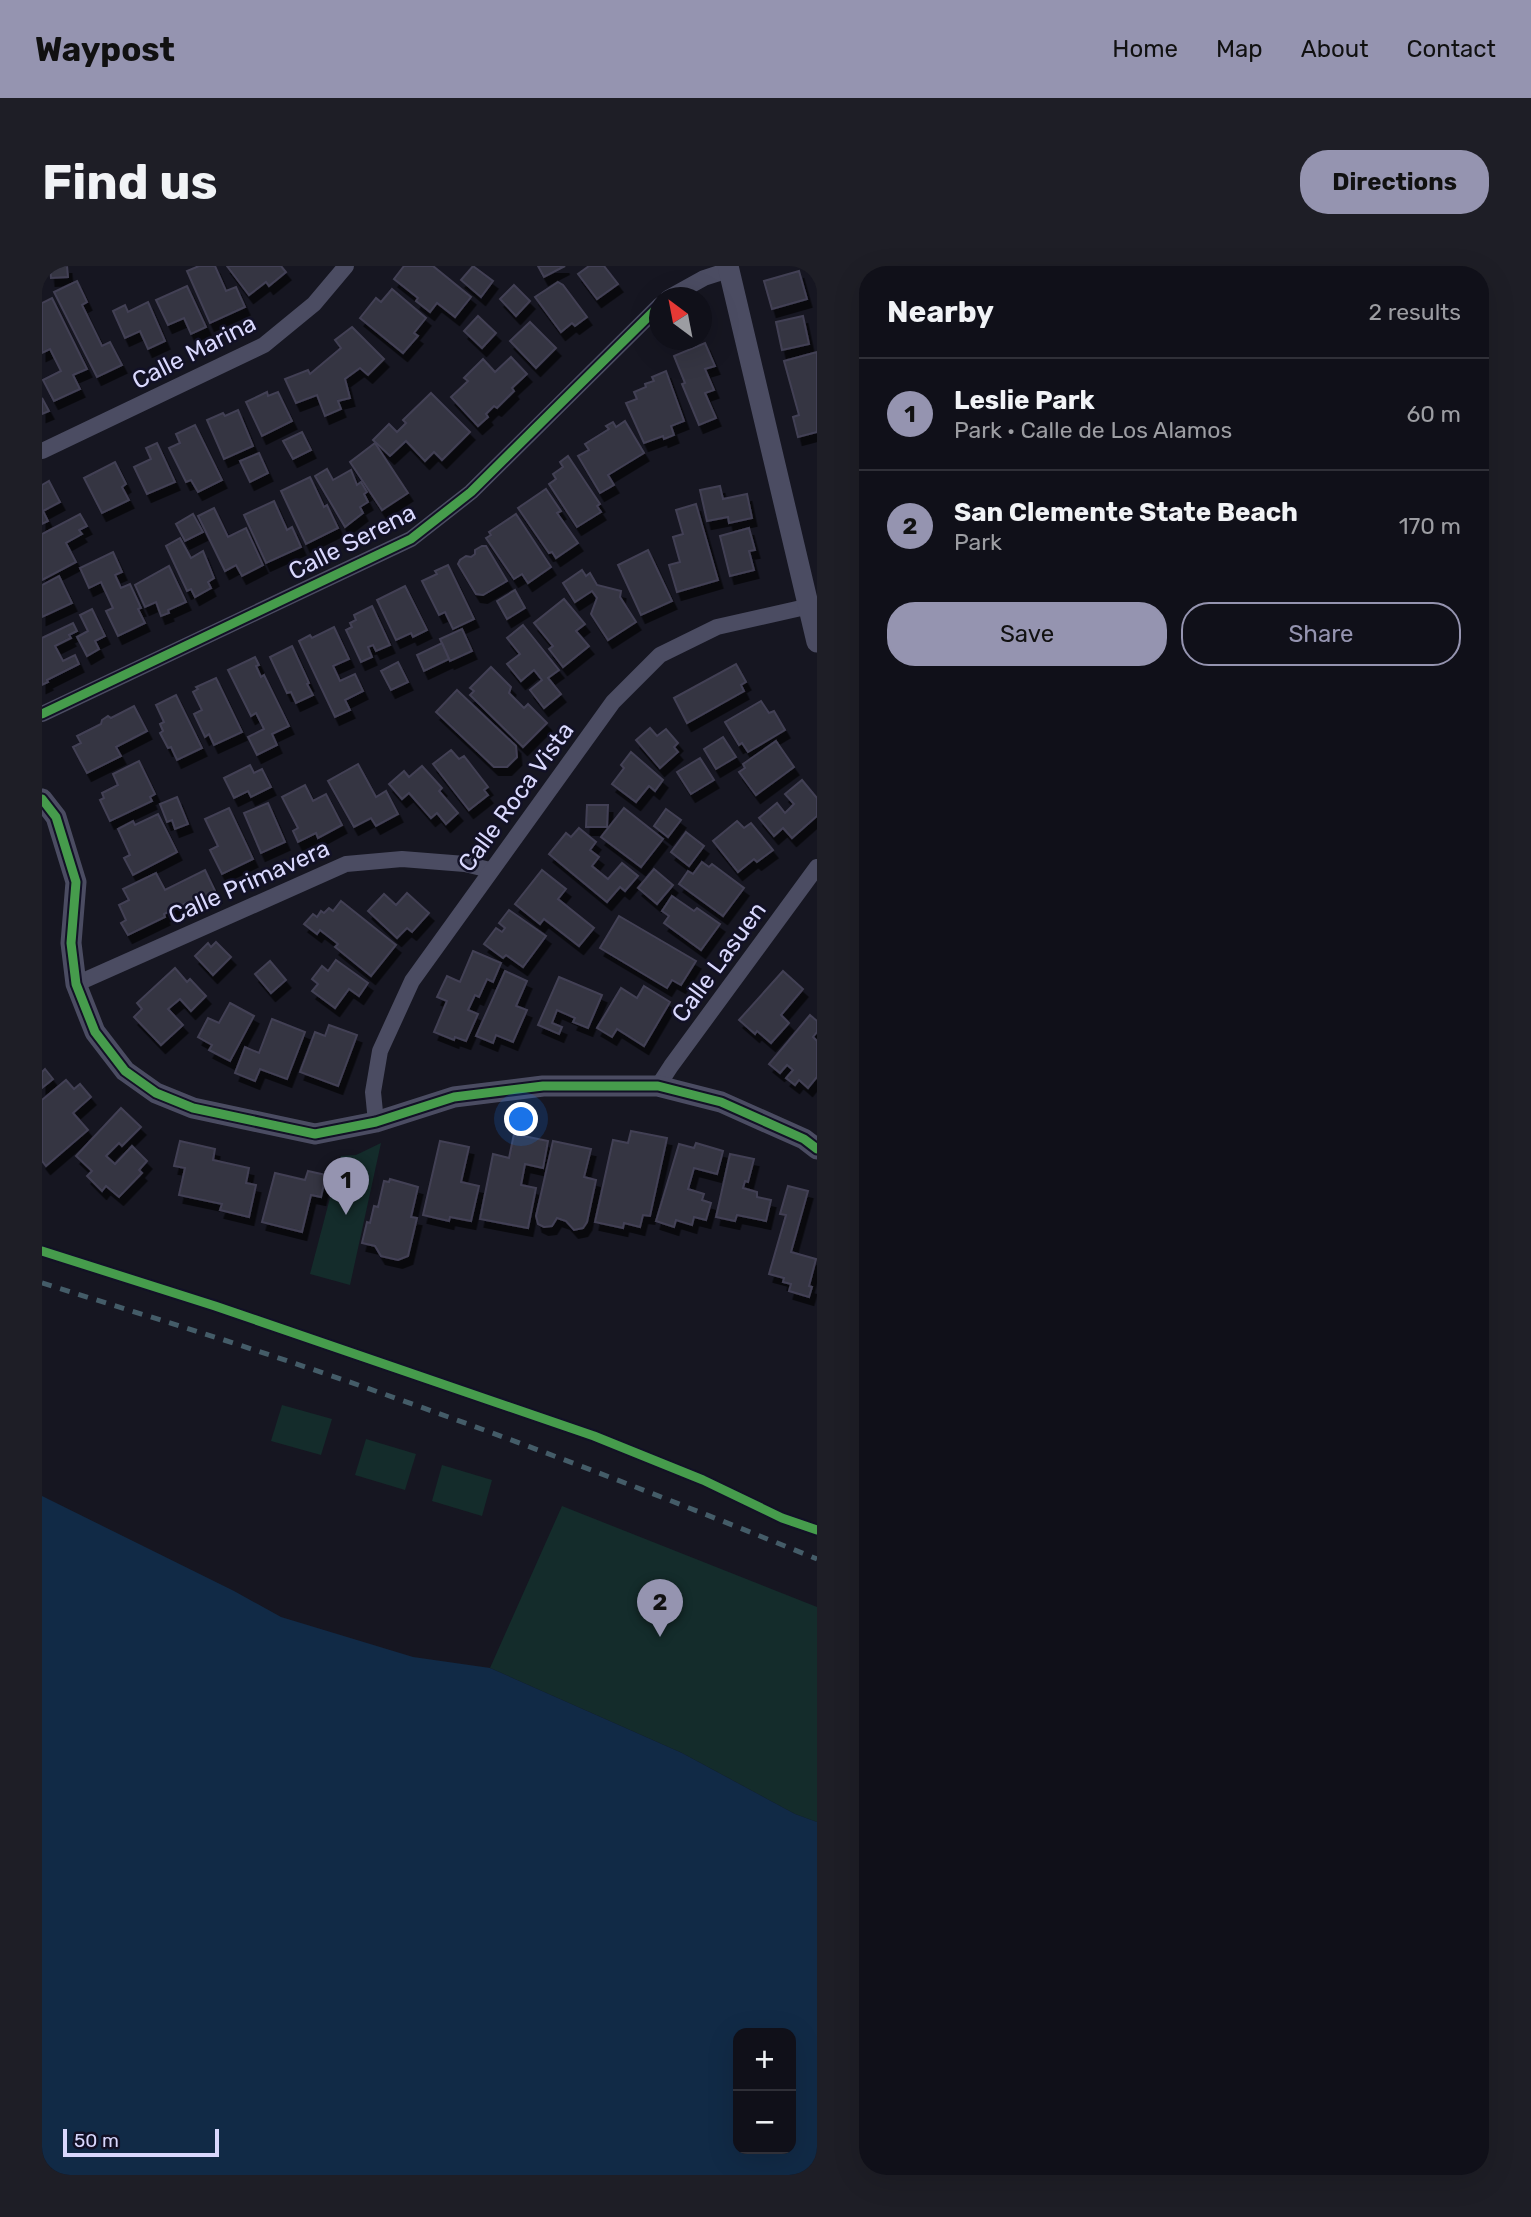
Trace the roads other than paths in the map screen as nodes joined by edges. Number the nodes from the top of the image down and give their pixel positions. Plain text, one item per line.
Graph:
1 (346, 266) edge
2 (729, 268) edge
3 (688, 287) edge
4 (649, 316) edge
5 (42, 451) edge
6 (810, 606) junction
7 (817, 642) edge
8 (42, 713) edge
9 (42, 799) edge
10 (817, 867) edge
11 (490, 870) junction
12 (76, 984) junction
13 (658, 1086) junction
14 (376, 1122) junction
15 (817, 1149) edge

1 - 5 street, Calle Marina
2 - 3 street
2 - 6 street
4 - 8 street, Calle Serena
6 - 7 street
6 - 11 street, Calle Roca Vista
9 - 12 street
10 - 13 street, Calle Lasuen
11 - 12 street, Calle Primavera
11 - 14 street, Calle Roca Vista
12 - 14 street
13 - 14 street
13 - 15 street

